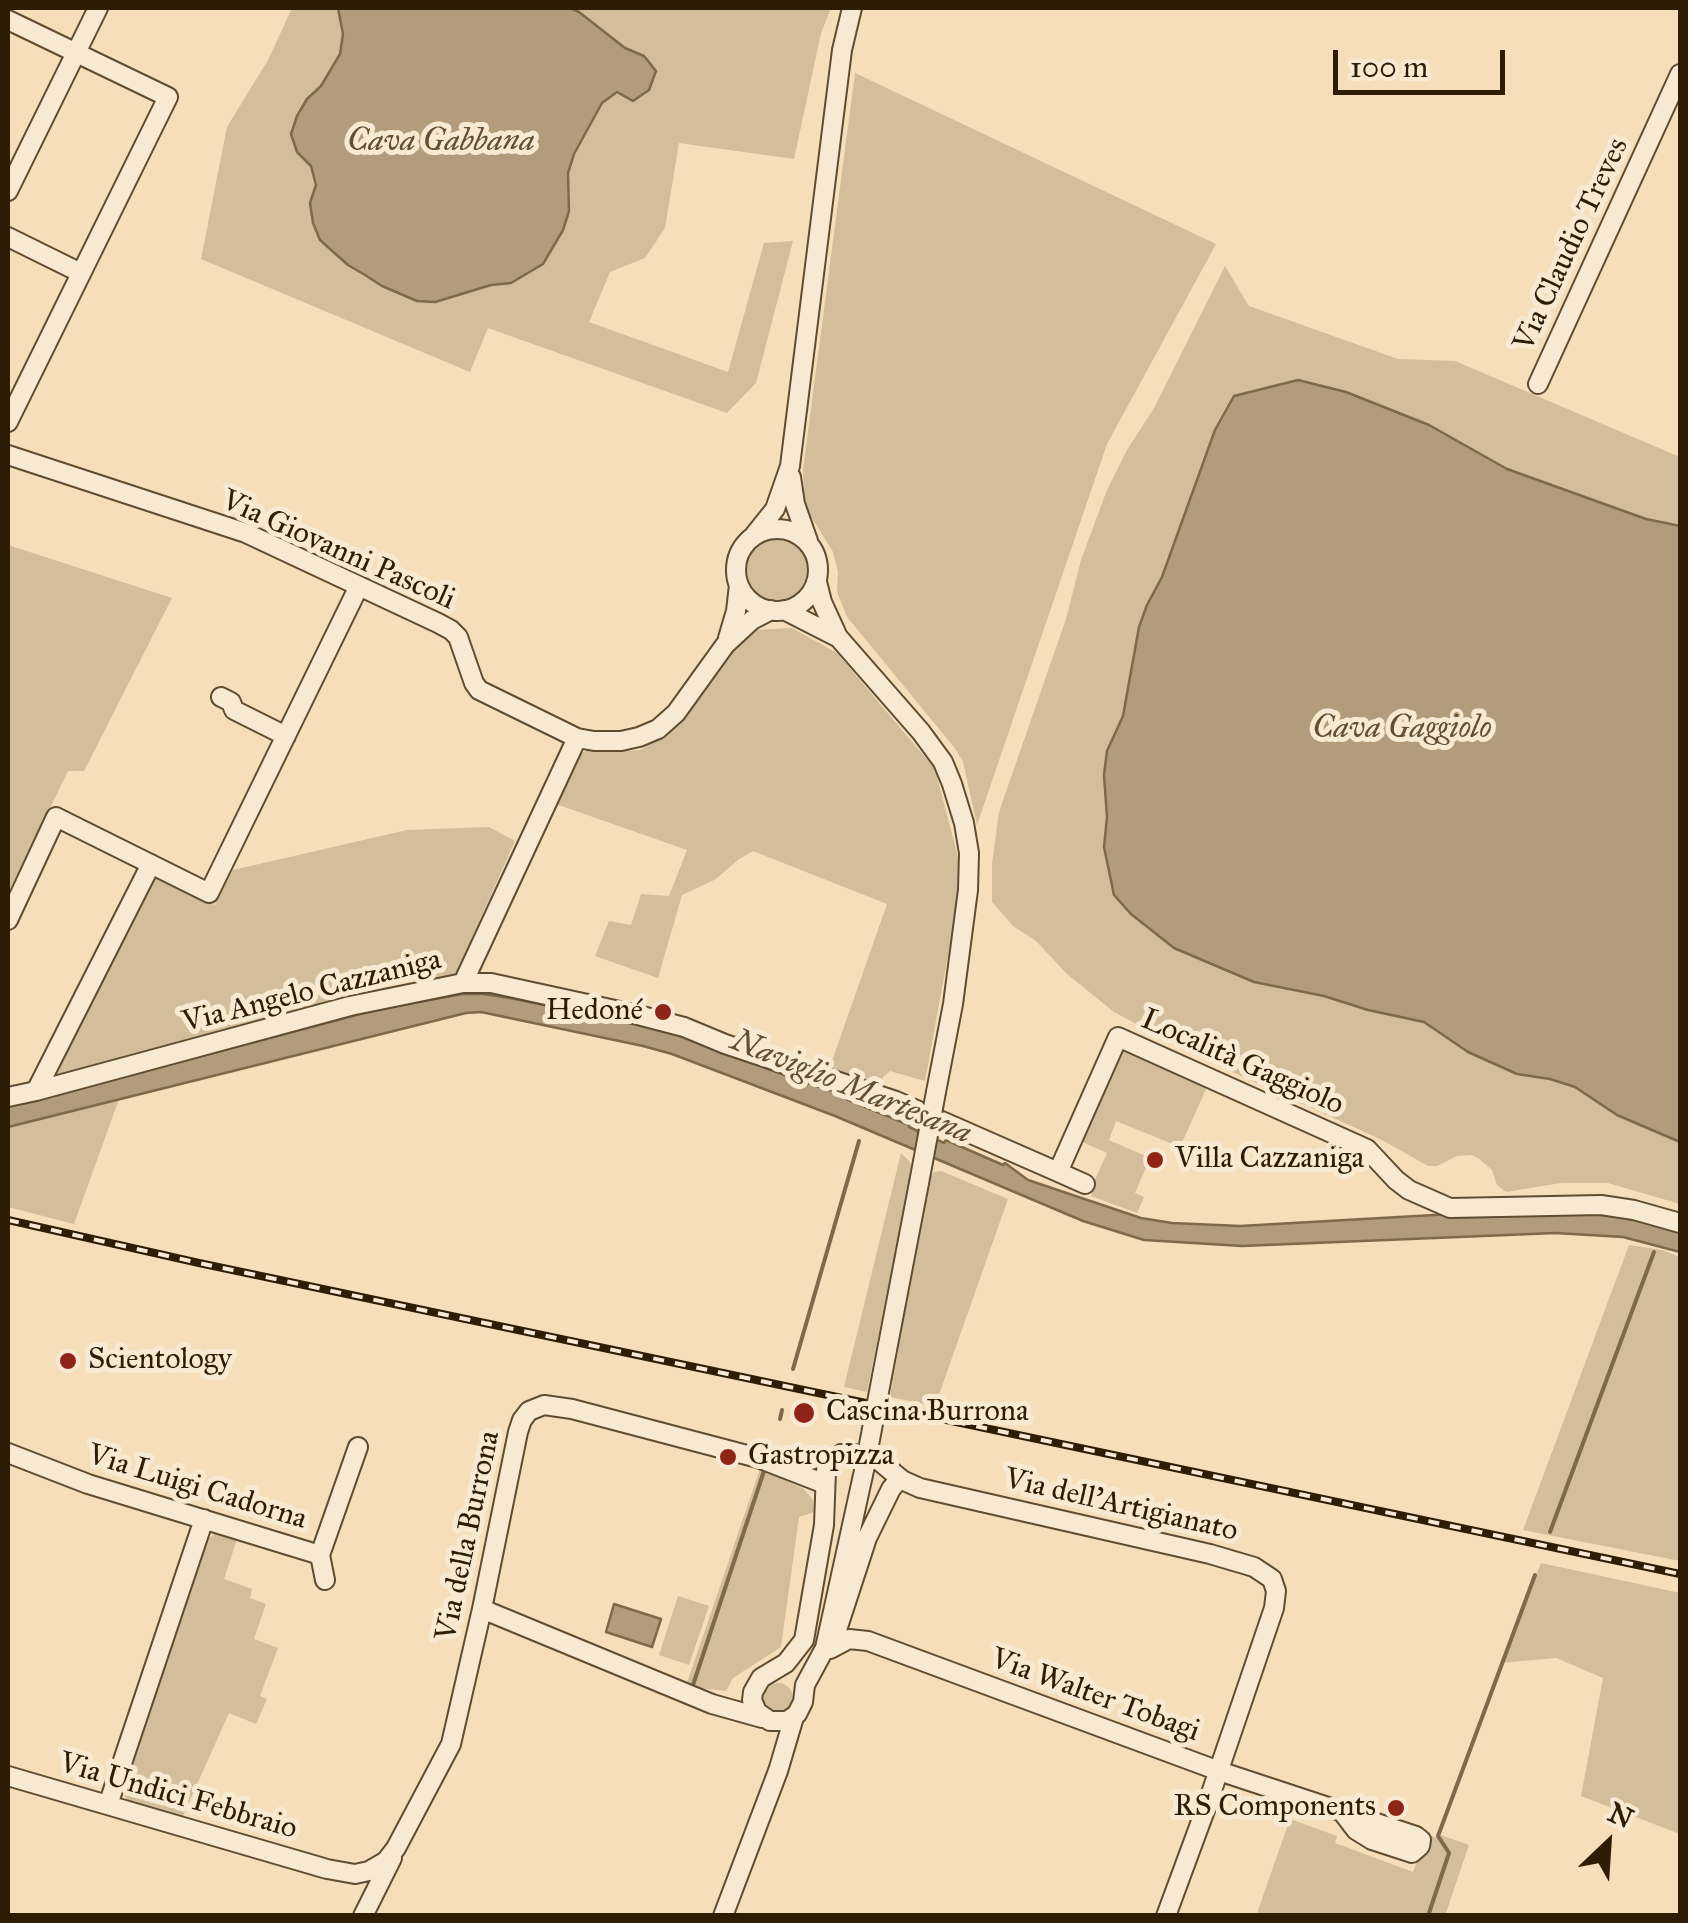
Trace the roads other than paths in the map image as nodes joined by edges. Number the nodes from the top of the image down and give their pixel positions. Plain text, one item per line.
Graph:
1 (98, 8) edge
2 (852, 8) edge
3 (8, 20) edge
4 (76, 53) junction
5 (1680, 74) edge
6 (8, 191) edge
7 (8, 237) edge
8 (81, 273) junction
9 (1538, 384) dead end
10 (8, 422) edge
11 (8, 455) edge
12 (790, 466) junction
13 (755, 534) junction
14 (808, 541) junction
15 (817, 582) junction
16 (739, 584) junction
17 (360, 586) junction
18 (777, 610) junction
19 (838, 637) junction
20 (725, 645) junction
21 (221, 697) dead end
22 (286, 736) junction
23 (577, 738) junction
24 (151, 864) junction
25 (8, 920) edge
26 (463, 983) junction
27 (36, 1092) junction
28 (8, 1097) edge
29 (1058, 1172) junction
30 (1085, 1184) dead end
31 (1680, 1224) edge
32 (358, 1447) dead end
33 (8, 1453) edge
34 (900, 1478) junction
35 (825, 1484) junction
36 (204, 1519) junction
37 (320, 1555) junction
38 (324, 1580) dead end
39 (482, 1609) junction
40 (828, 1623) junction
41 (830, 1649) junction
42 (816, 1665) junction
43 (776, 1672) junction
44 (752, 1692) junction
45 (803, 1694) junction
46 (700, 1699) junction
47 (794, 1717) junction
48 (764, 1719) junction
49 (780, 1762) junction
50 (1219, 1770) junction
51 (8, 1776) edge
52 (108, 1806) junction
53 (1343, 1813) dead end
54 (396, 1848) junction
55 (355, 1874) junction
56 (367, 1908) edge
57 (723, 1916) edge
58 (1166, 1916) edge

1 - 4 street
2 - 12 street
3 - 4 street
4 - 6 street
4 - 8 street
5 - 9 street, Via Claudio Treves
7 - 8 street
8 - 10 street
11 - 17 street, Via Giovanni Pascoli
12 - 13 street
12 - 14 street
13 - 14 street
13 - 16 street
14 - 15 street
15 - 18 street
15 - 19 street
16 - 18 street
16 - 20 street
17 - 22 street
17 - 23 street, Via Giovanni Pascoli
18 - 19 street
18 - 20 street
19 - 40 street, bridge
20 - 23 street
21 - 22 street
22 - 24 street
23 - 26 street
24 - 25 street
24 - 27 street
26 - 27 street, Via Angelo Cazzaniga
26 - 29 street, Via Angelo Cazzaniga
27 - 28 street, Via Angelo Cazzaniga
29 - 30 street
29 - 31 street, Località Gaggiolo
32 - 37 street, Via Luigi Cadorna
33 - 36 street, Via Luigi Cadorna
34 - 35 street, Via dell'Artigianato
34 - 41 street
34 - 50 street, Via dell'Artigianato
35 - 39 street, Via della Burrona
35 - 43 street
36 - 37 street, Via Luigi Cadorna
36 - 52 street
37 - 38 street
39 - 46 street
39 - 54 street, Via della Burrona
40 - 42 street
40 - 43 street
41 - 42 street
41 - 50 street, Via Walter Tobagi
42 - 45 street
43 - 44 street
43 - 45 street
44 - 46 street
44 - 48 street
45 - 47 street
46 - 48 street
47 - 48 street
47 - 49 street
48 - 49 street
49 - 57 street
50 - 53 street, Via Walter Tobagi
50 - 58 street, Via dell'Artigianato
51 - 52 street, Via Undici Febbraio
52 - 55 street, Via Undici Febbraio
54 - 55 street
54 - 56 street, Via della Burrona
55 - 56 street, Via della Burrona

